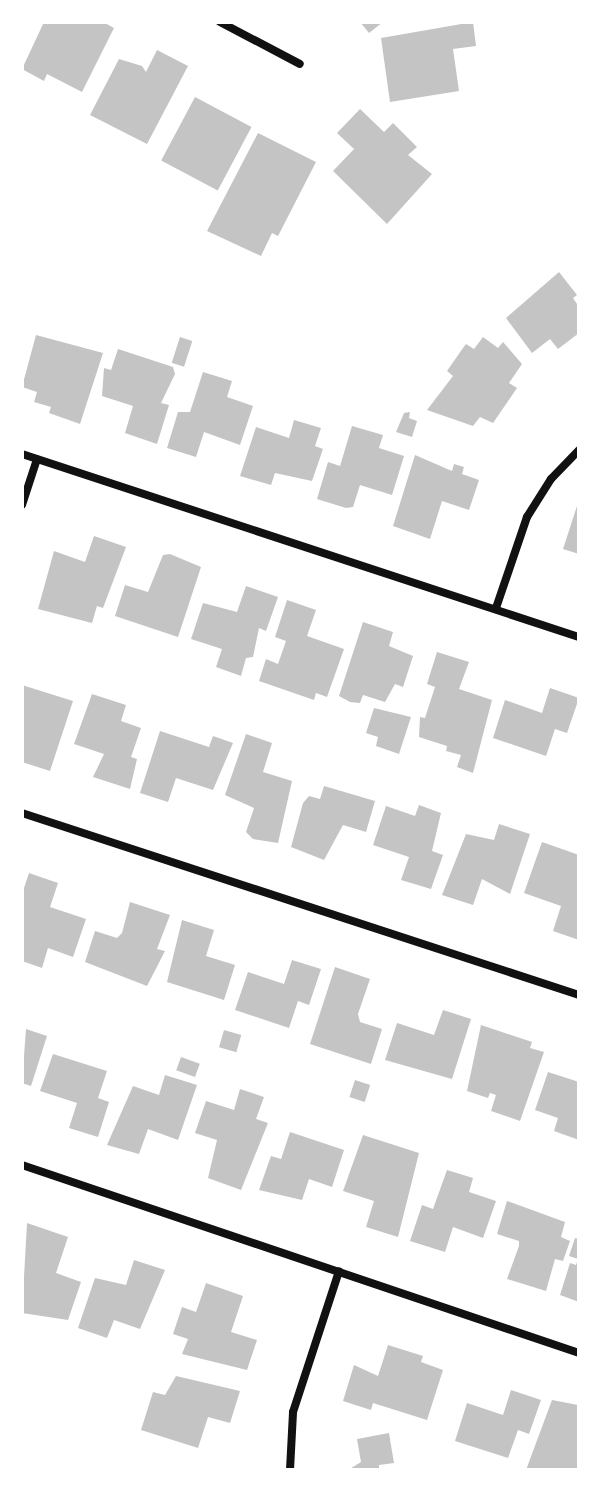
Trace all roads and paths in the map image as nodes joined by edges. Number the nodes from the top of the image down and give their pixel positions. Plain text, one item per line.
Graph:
1 (220, 22) edge
2 (300, 64) dead end
3 (579, 450) edge
4 (22, 454) edge
5 (37, 459) junction
6 (22, 505) edge
7 (496, 608) junction
8 (579, 637) edge
9 (22, 813) edge
10 (579, 995) edge
11 (22, 1165) edge
12 (339, 1271) junction
13 (579, 1353) edge
14 (290, 1470) edge

1 - 2 street
3 - 7 street
4 - 5 street
5 - 6 street
5 - 7 street
7 - 8 street
9 - 10 street
11 - 12 street
12 - 13 street
12 - 14 street

